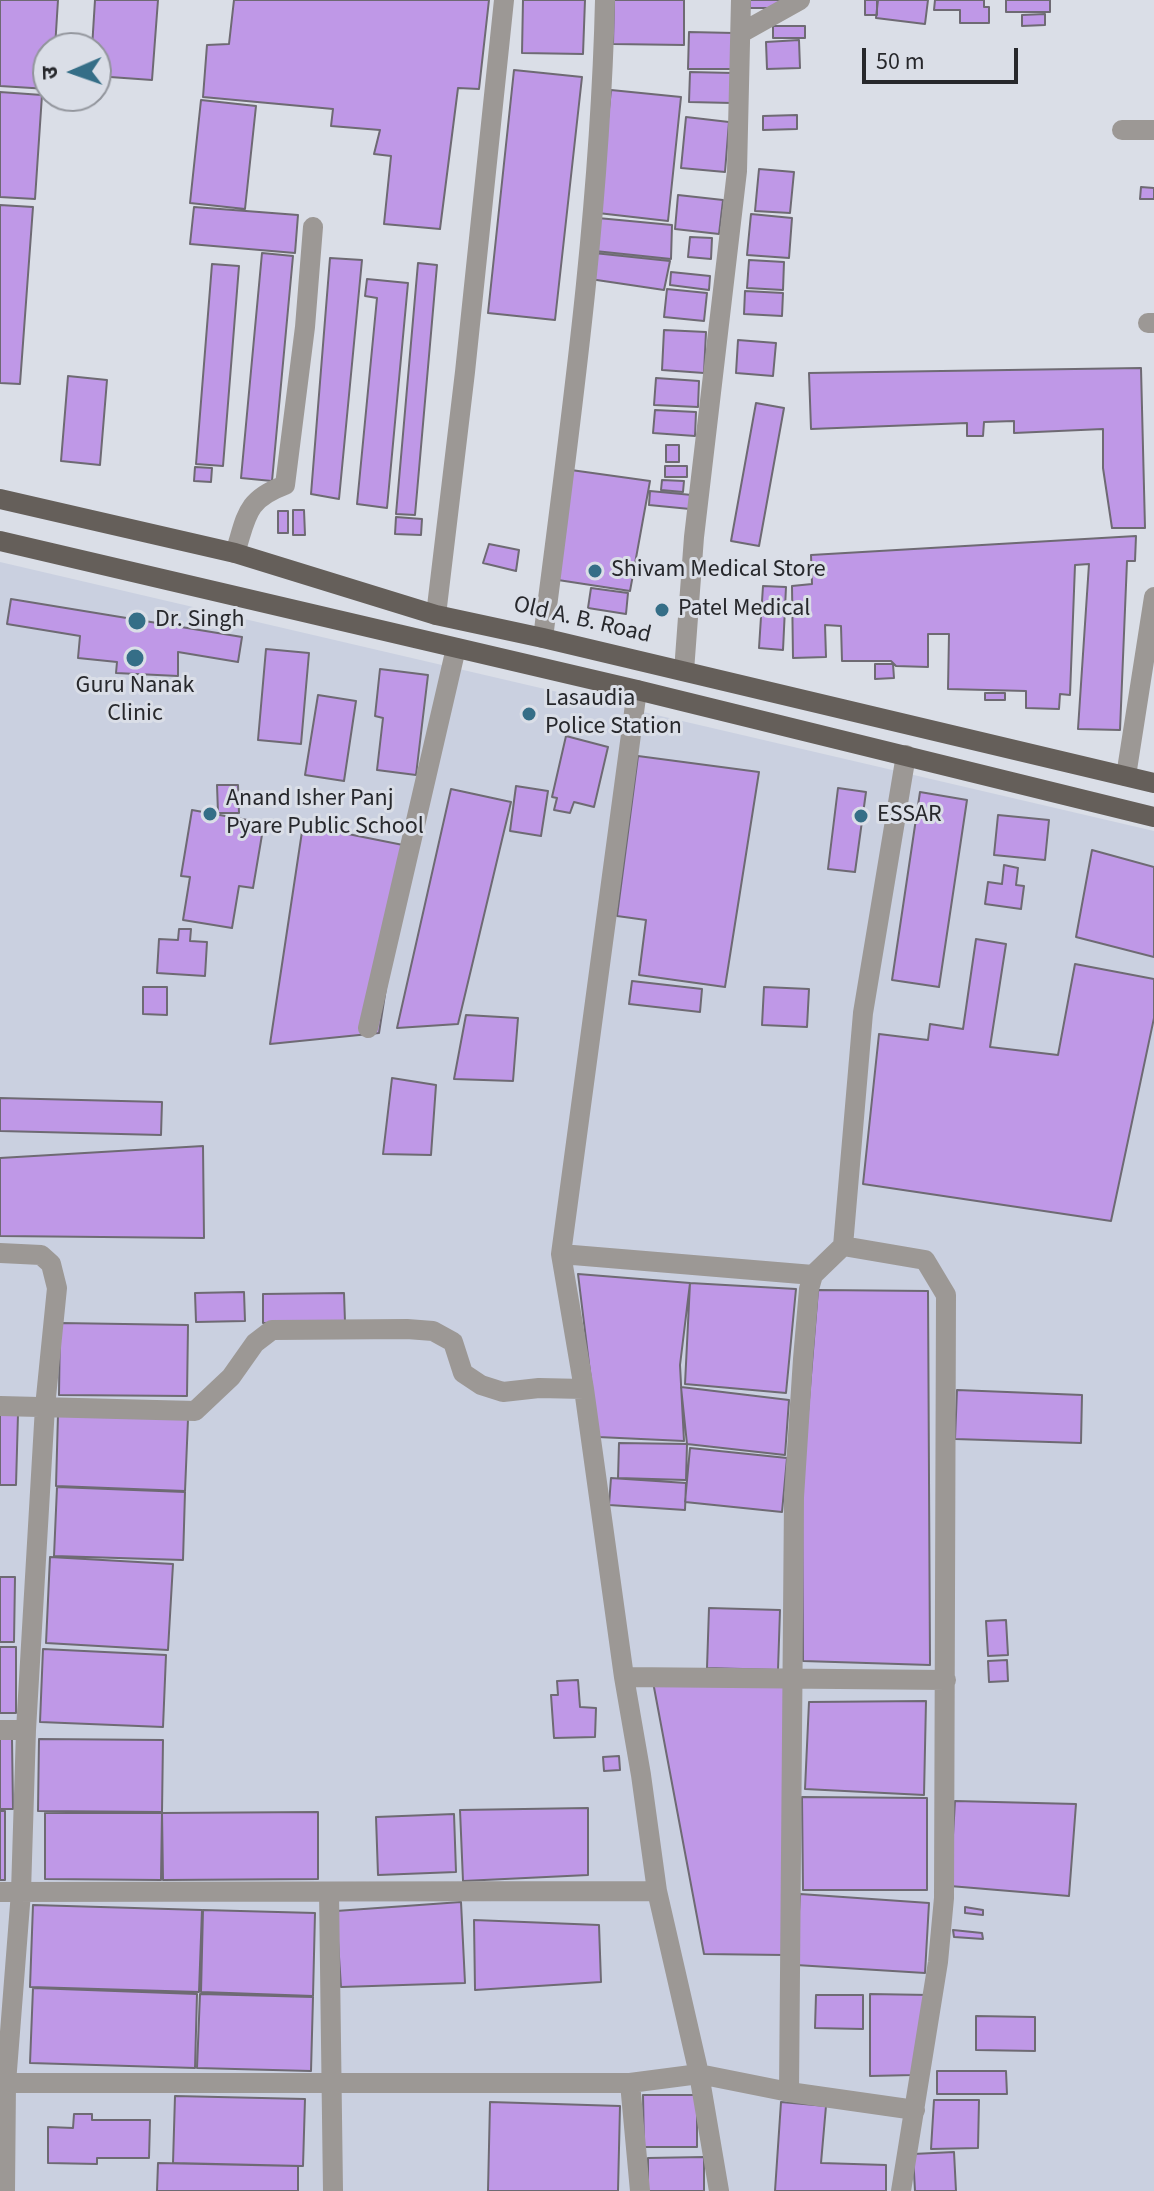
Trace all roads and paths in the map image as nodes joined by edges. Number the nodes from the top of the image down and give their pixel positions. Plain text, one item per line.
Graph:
1 (504, 0) edge
2 (605, 0) edge
3 (741, 0) edge
4 (800, 0) edge
5 (741, 33) junction
6 (1122, 130) dead end
7 (1154, 130) edge
8 (313, 227) dead end
9 (0, 499) edge
10 (0, 541) edge
11 (235, 553) junction
12 (1154, 597) edge
13 (436, 615) junction
14 (543, 638) junction
15 (456, 648) junction
16 (684, 671) junction
17 (637, 690) junction
18 (906, 755) junction
19 (1126, 776) junction
20 (1154, 783) edge
21 (1154, 817) edge
22 (368, 1028) dead end
23 (843, 1246) junction
24 (0, 1253) edge
25 (561, 1254) junction
26 (813, 1275) junction
27 (584, 1389) junction
28 (0, 1406) edge
29 (45, 1407) junction
30 (624, 1677) junction
31 (793, 1679) junction
32 (946, 1680) junction
33 (0, 1730) edge
34 (26, 1730) junction
35 (657, 1891) junction
36 (0, 1892) edge
37 (21, 1892) junction
38 (329, 1892) junction
39 (699, 2074) junction
40 (3, 2083) edge
41 (331, 2083) junction
42 (630, 2083) junction
43 (789, 2092) junction
44 (915, 2110) junction
45 (5, 2191) edge
46 (333, 2191) edge
47 (640, 2191) edge
48 (719, 2191) edge
49 (901, 2191) edge

1 - 13 street
2 - 14 street
3 - 5 street
4 - 5 street
5 - 16 street
6 - 7 street
8 - 11 street
9 - 11 main road, Old A. B. Road
10 - 15 main road
11 - 13 main road, Old A. B. Road
12 - 19 street
13 - 14 main road, Old A. B. Road
14 - 16 main road, Old A. B. Road
15 - 17 main road
15 - 22 street
16 - 19 main road, Old A. B. Road
17 - 18 main road
17 - 25 street
18 - 21 main road
18 - 23 street
19 - 20 main road, Old A. B. Road
23 - 26 street
23 - 32 street
24 - 29 street
25 - 26 street
25 - 27 street
26 - 31 street
27 - 29 street
27 - 30 street
28 - 29 street
29 - 34 street
30 - 31 street
30 - 35 street
31 - 32 street
31 - 43 street
32 - 44 street
33 - 34 street
34 - 37 street
35 - 38 street
35 - 39 street
36 - 37 street
37 - 38 street
37 - 40 street
38 - 41 street
39 - 42 street
39 - 43 street
39 - 48 street
40 - 41 street
40 - 45 street
41 - 42 street
41 - 46 street
42 - 47 street
43 - 44 street
44 - 49 street

